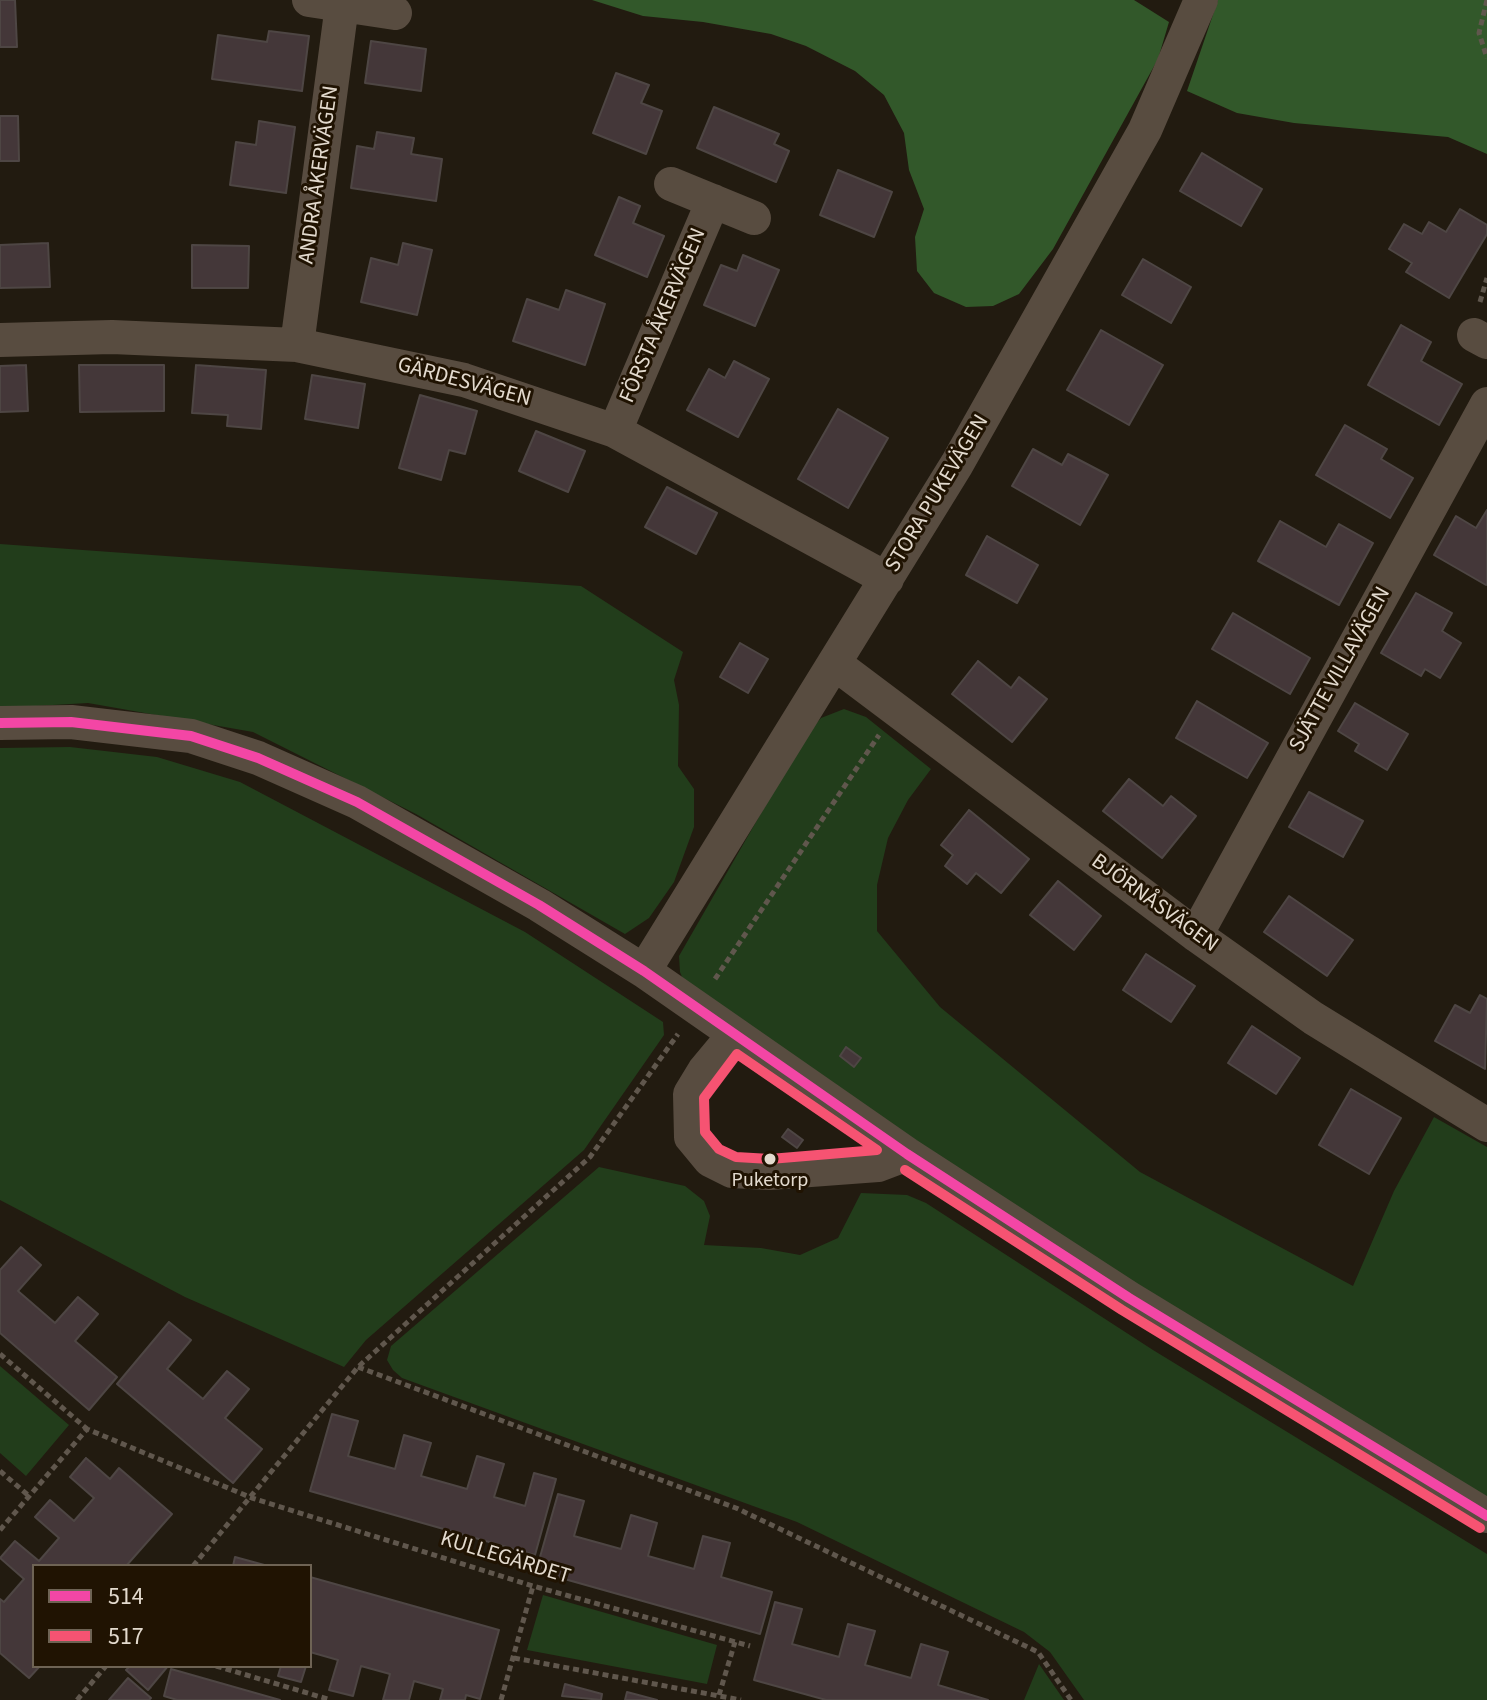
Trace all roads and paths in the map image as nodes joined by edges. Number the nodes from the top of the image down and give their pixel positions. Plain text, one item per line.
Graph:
1 (1201, 0) edge
2 (1487, 0) edge
3 (326, 3) edge
4 (395, 13) dead end
5 (1487, 58) edge
6 (671, 184) dead end
7 (713, 201) junction
8 (754, 218) dead end
9 (0, 340) edge
10 (297, 345) junction
11 (1487, 404) edge
12 (615, 431) junction
13 (887, 579) junction
14 (834, 663) junction
15 (896, 709) junction
16 (0, 723) edge
17 (1196, 935) junction
18 (644, 971) junction
19 (696, 1008) junction
20 (734, 1035) junction
21 (1487, 1125) edge
22 (907, 1154) junction
23 (0, 1354) edge
24 (358, 1367) junction
25 (87, 1429) junction
26 (0, 1471) edge
27 (29, 1496) junction
28 (252, 1498) junction
29 (1487, 1516) edge
30 (0, 1530) edge
31 (195, 1564) edge
32 (533, 1586) junction
33 (735, 1642) junction
34 (750, 1646) dead end
35 (514, 1658) junction
36 (104, 1668) edge
37 (223, 1668) edge
38 (719, 1695) junction
39 (77, 1700) edge
40 (331, 1700) edge
41 (501, 1700) edge
42 (741, 1700) edge
43 (1071, 1700) edge

1 - 13 street, STORA PUKEVÄGEN
2 - 5 path
3 - 4 street
3 - 10 street, ANDRA ÅKERVÄGEN
6 - 7 street
7 - 8 street
7 - 12 street, FÖRSTA ÅKERVÄGEN
9 - 10 street, GÄRDESVÄGEN
10 - 12 street, GÄRDESVÄGEN
11 - 17 street, SJÄTTE VILLAVÄGEN
12 - 13 street, GÄRDESVÄGEN
13 - 14 street, STORA PUKEVÄGEN
14 - 15 street, BJÖRNÅSVÄGEN
14 - 18 street, STORA PUKEVÄGEN
15 - 17 street, BJÖRNÅSVÄGEN
15 - 19 path
16 - 18 street
17 - 21 street, BJÖRNÅSVÄGEN
18 - 19 street
19 - 20 street
19 - 24 path
20 - 22 street
20 - 22 street
22 - 29 street
23 - 25 path, KULLEGÄRDET
24 - 28 path
24 - 43 path
25 - 27 path
25 - 28 path, KULLEGÄRDET
26 - 27 path
27 - 30 path
28 - 31 path
28 - 32 path, KULLEGÄRDET
32 - 33 path, KULLEGÄRDET
32 - 35 path
33 - 34 path, KULLEGÄRDET
33 - 38 path
35 - 38 path
35 - 41 path
36 - 39 path
37 - 40 path
38 - 42 path

